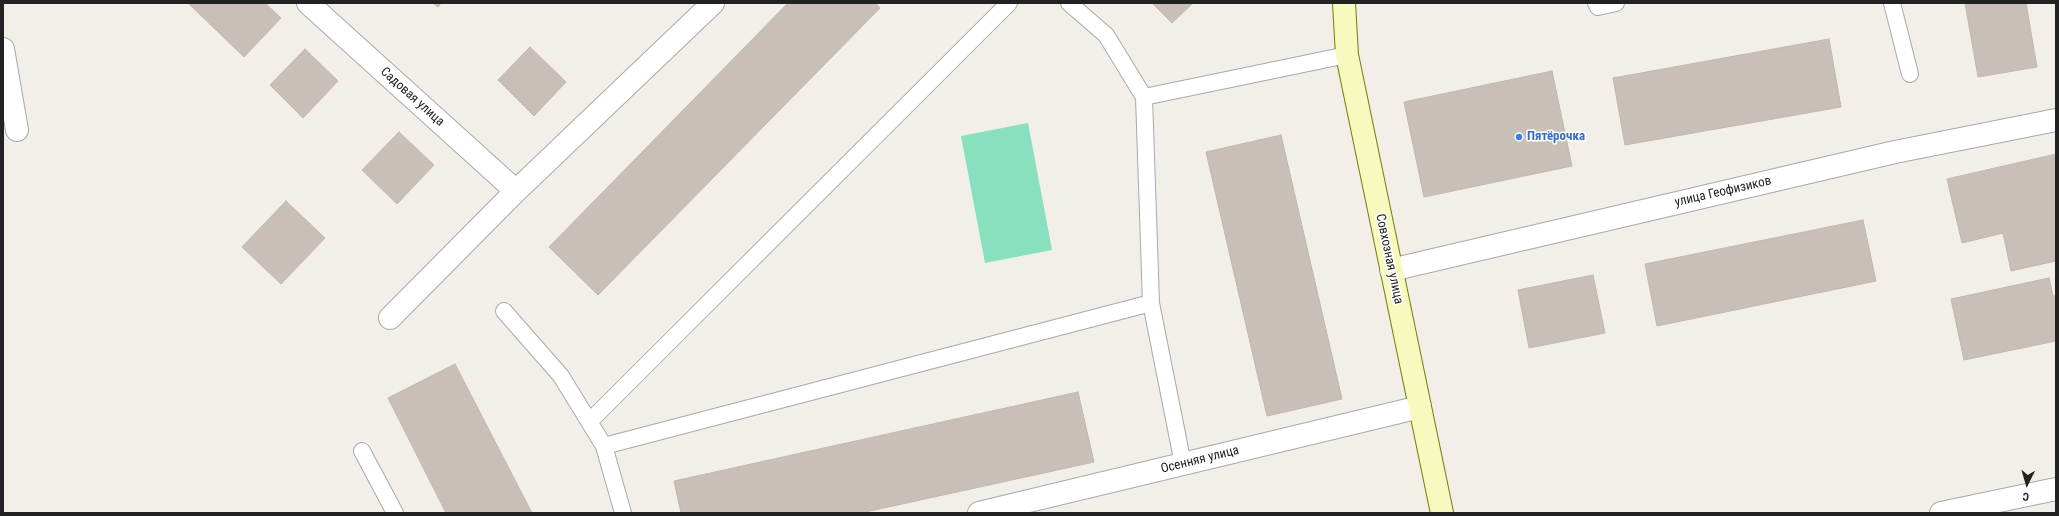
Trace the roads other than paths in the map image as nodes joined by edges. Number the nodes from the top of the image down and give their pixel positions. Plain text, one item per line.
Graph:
1 (308, 3) edge
2 (713, 3) edge
3 (1069, 3) edge
4 (1344, 3) edge
5 (1596, 3) edge
6 (1616, 3) edge
7 (1892, 3) edge
8 (1004, 5) edge
9 (3, 49) edge
10 (1347, 55) junction
11 (1910, 74) dead end
12 (1144, 97) junction
13 (2056, 120) edge
14 (17, 130) dead end
15 (516, 191) junction
16 (1391, 270) junction
17 (1151, 303) junction
18 (504, 311) dead end
19 (390, 318) dead end
20 (1420, 407) junction
21 (589, 422) junction
22 (604, 446) junction
23 (362, 451) dead end
24 (1183, 464) junction
25 (2056, 489) edge
26 (395, 513) edge
27 (623, 513) edge
28 (979, 513) edge
29 (1442, 513) edge
30 (1941, 513) edge

1 - 15 street, Садовая улица
2 - 15 street
3 - 12 lane
4 - 10 main road, Совхозная улица
5 - 6 lane
7 - 11 lane
8 - 21 lane
9 - 14 street
10 - 12 lane
10 - 16 main road, Совхозная улица
12 - 17 lane
13 - 16 street, улица Геофизиков
15 - 19 street
16 - 20 main road, Совхозная улица
17 - 22 lane
17 - 24 lane
18 - 21 lane
20 - 24 street, Осенняя улица
20 - 29 main road, Совхозная улица
21 - 22 lane
22 - 27 lane
23 - 26 lane
24 - 28 street, Осенняя улица
25 - 30 street

